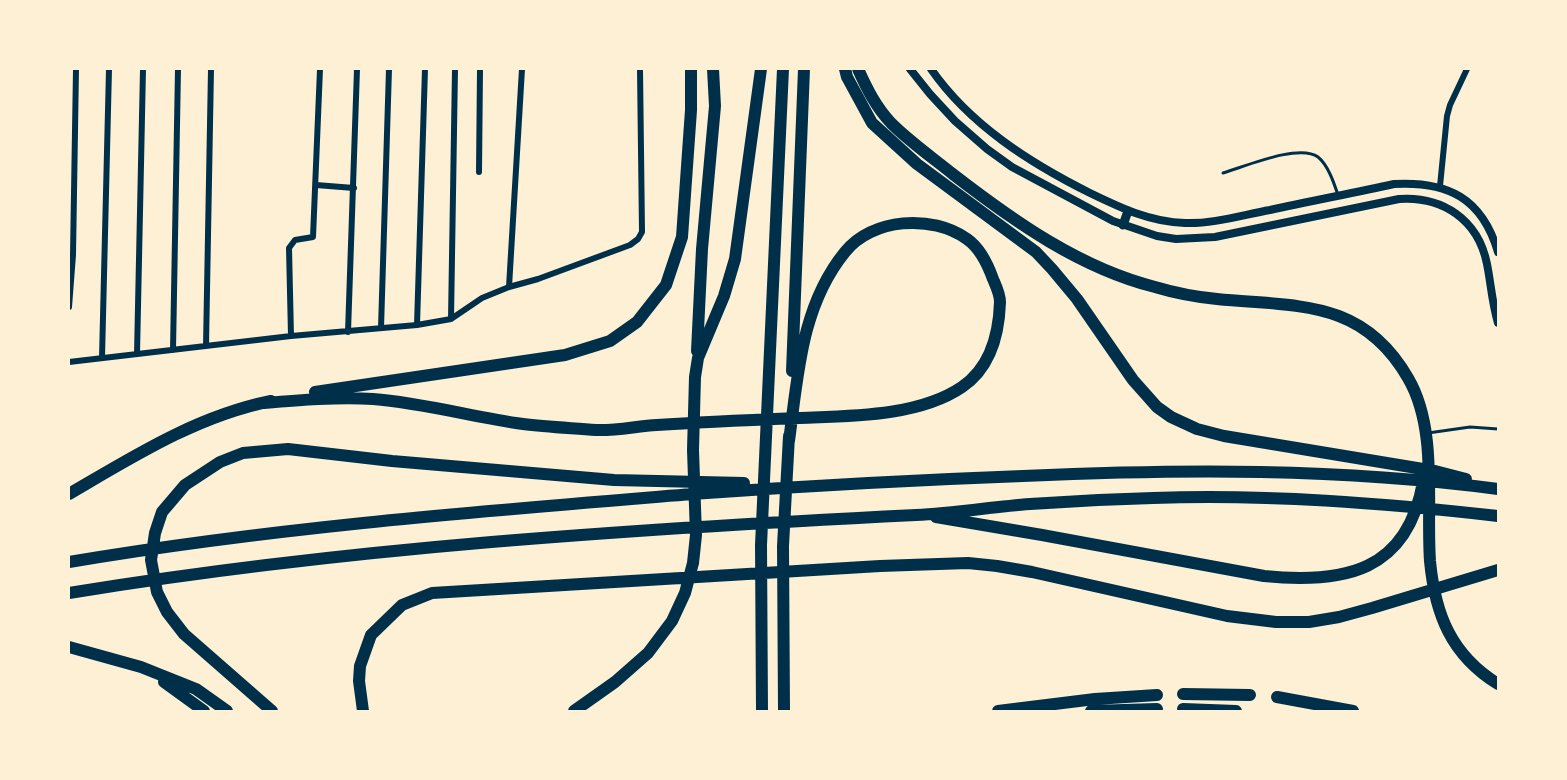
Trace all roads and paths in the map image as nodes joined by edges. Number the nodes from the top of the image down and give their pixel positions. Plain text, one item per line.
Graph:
1 (76, 69) edge
2 (109, 69) edge
3 (143, 69) edge
4 (178, 69) edge
5 (211, 69) edge
6 (320, 69) edge
7 (357, 69) edge
8 (389, 69) edge
9 (425, 69) edge
10 (454, 69) edge
11 (480, 69) edge
12 (522, 69) edge
13 (640, 69) edge
14 (691, 69) edge
15 (713, 69) edge
16 (761, 69) edge
17 (783, 69) edge
18 (804, 69) edge
19 (845, 69) edge
20 (858, 69) edge
21 (910, 69) edge
22 (931, 69) edge
23 (1467, 69) edge
24 (479, 172) dead end
25 (1223, 173) dead end
26 (316, 185) junction
27 (1440, 186) junction
28 (354, 188) junction
29 (1338, 195) junction
30 (1128, 211) junction
31 (1123, 225) junction
32 (1498, 252) edge
33 (509, 287) junction
34 (69, 307) edge
35 (451, 319) junction
36 (1498, 323) edge
37 (417, 325) junction
38 (381, 328) junction
39 (348, 332) junction
40 (291, 336) junction
41 (206, 346) junction
42 (173, 350) junction
43 (137, 354) junction
44 (102, 358) junction
45 (69, 362) edge
46 (695, 376) junction
47 (264, 403) junction
48 (1498, 429) edge
49 (1425, 434) junction
50 (789, 441) junction
51 (1427, 454) junction
52 (816, 485) junction
53 (1483, 487) junction
54 (1498, 489) edge
55 (69, 494) edge
56 (921, 515) junction
57 (1498, 516) edge
58 (69, 562) edge
59 (1494, 571) edge
60 (69, 593) edge
61 (69, 647) edge
62 (761, 658) junction
63 (141, 667) junction
64 (1498, 684) edge
65 (1183, 694) dead end
66 (1156, 695) dead end
67 (1250, 695) dead end
68 (1277, 696) dead end
69 (1157, 709) dead end
70 (1183, 709) dead end
71 (204, 711) edge
72 (227, 711) edge
73 (272, 711) edge
74 (363, 711) edge
75 (574, 711) edge
76 (754, 711) edge
77 (762, 711) edge
78 (784, 711) edge
79 (998, 711) edge
80 (1091, 711) edge
81 (1236, 711) edge
82 (1353, 711) edge

1 - 34 street
2 - 44 street
3 - 43 street
4 - 42 street
5 - 41 street
6 - 26 street
7 - 28 street
8 - 38 street
9 - 37 street
10 - 35 street
11 - 24 street
12 - 33 street
13 - 33 street
14 - 47 highway
15 - 46 highway
16 - 46 highway
17 - 62 highway
18 - 50 highway
19 - 53 highway
20 - 49 highway
21 - 31 street
22 - 30 street
23 - 27 street
25 - 29 lane
26 - 28 street
26 - 40 street
27 - 29 street
27 - 32 street
28 - 39 street
29 - 30 street
30 - 31 main road
31 - 36 street
33 - 35 street
35 - 37 street
37 - 38 street
38 - 39 street
39 - 40 street
40 - 41 street
41 - 42 street
42 - 43 street
43 - 44 street
44 - 45 street
46 - 75 highway
47 - 50 highway
47 - 55 highway
48 - 49 lane
49 - 51 highway
50 - 78 highway
51 - 56 highway
51 - 64 highway
52 - 53 highway
52 - 58 highway
52 - 73 highway
53 - 54 highway
56 - 57 highway
56 - 60 highway
59 - 74 highway
61 - 63 highway
62 - 76 highway
62 - 77 highway
63 - 71 highway
63 - 72 highway
65 - 67 highway
66 - 79 highway
68 - 82 highway
69 - 80 highway
70 - 81 highway

